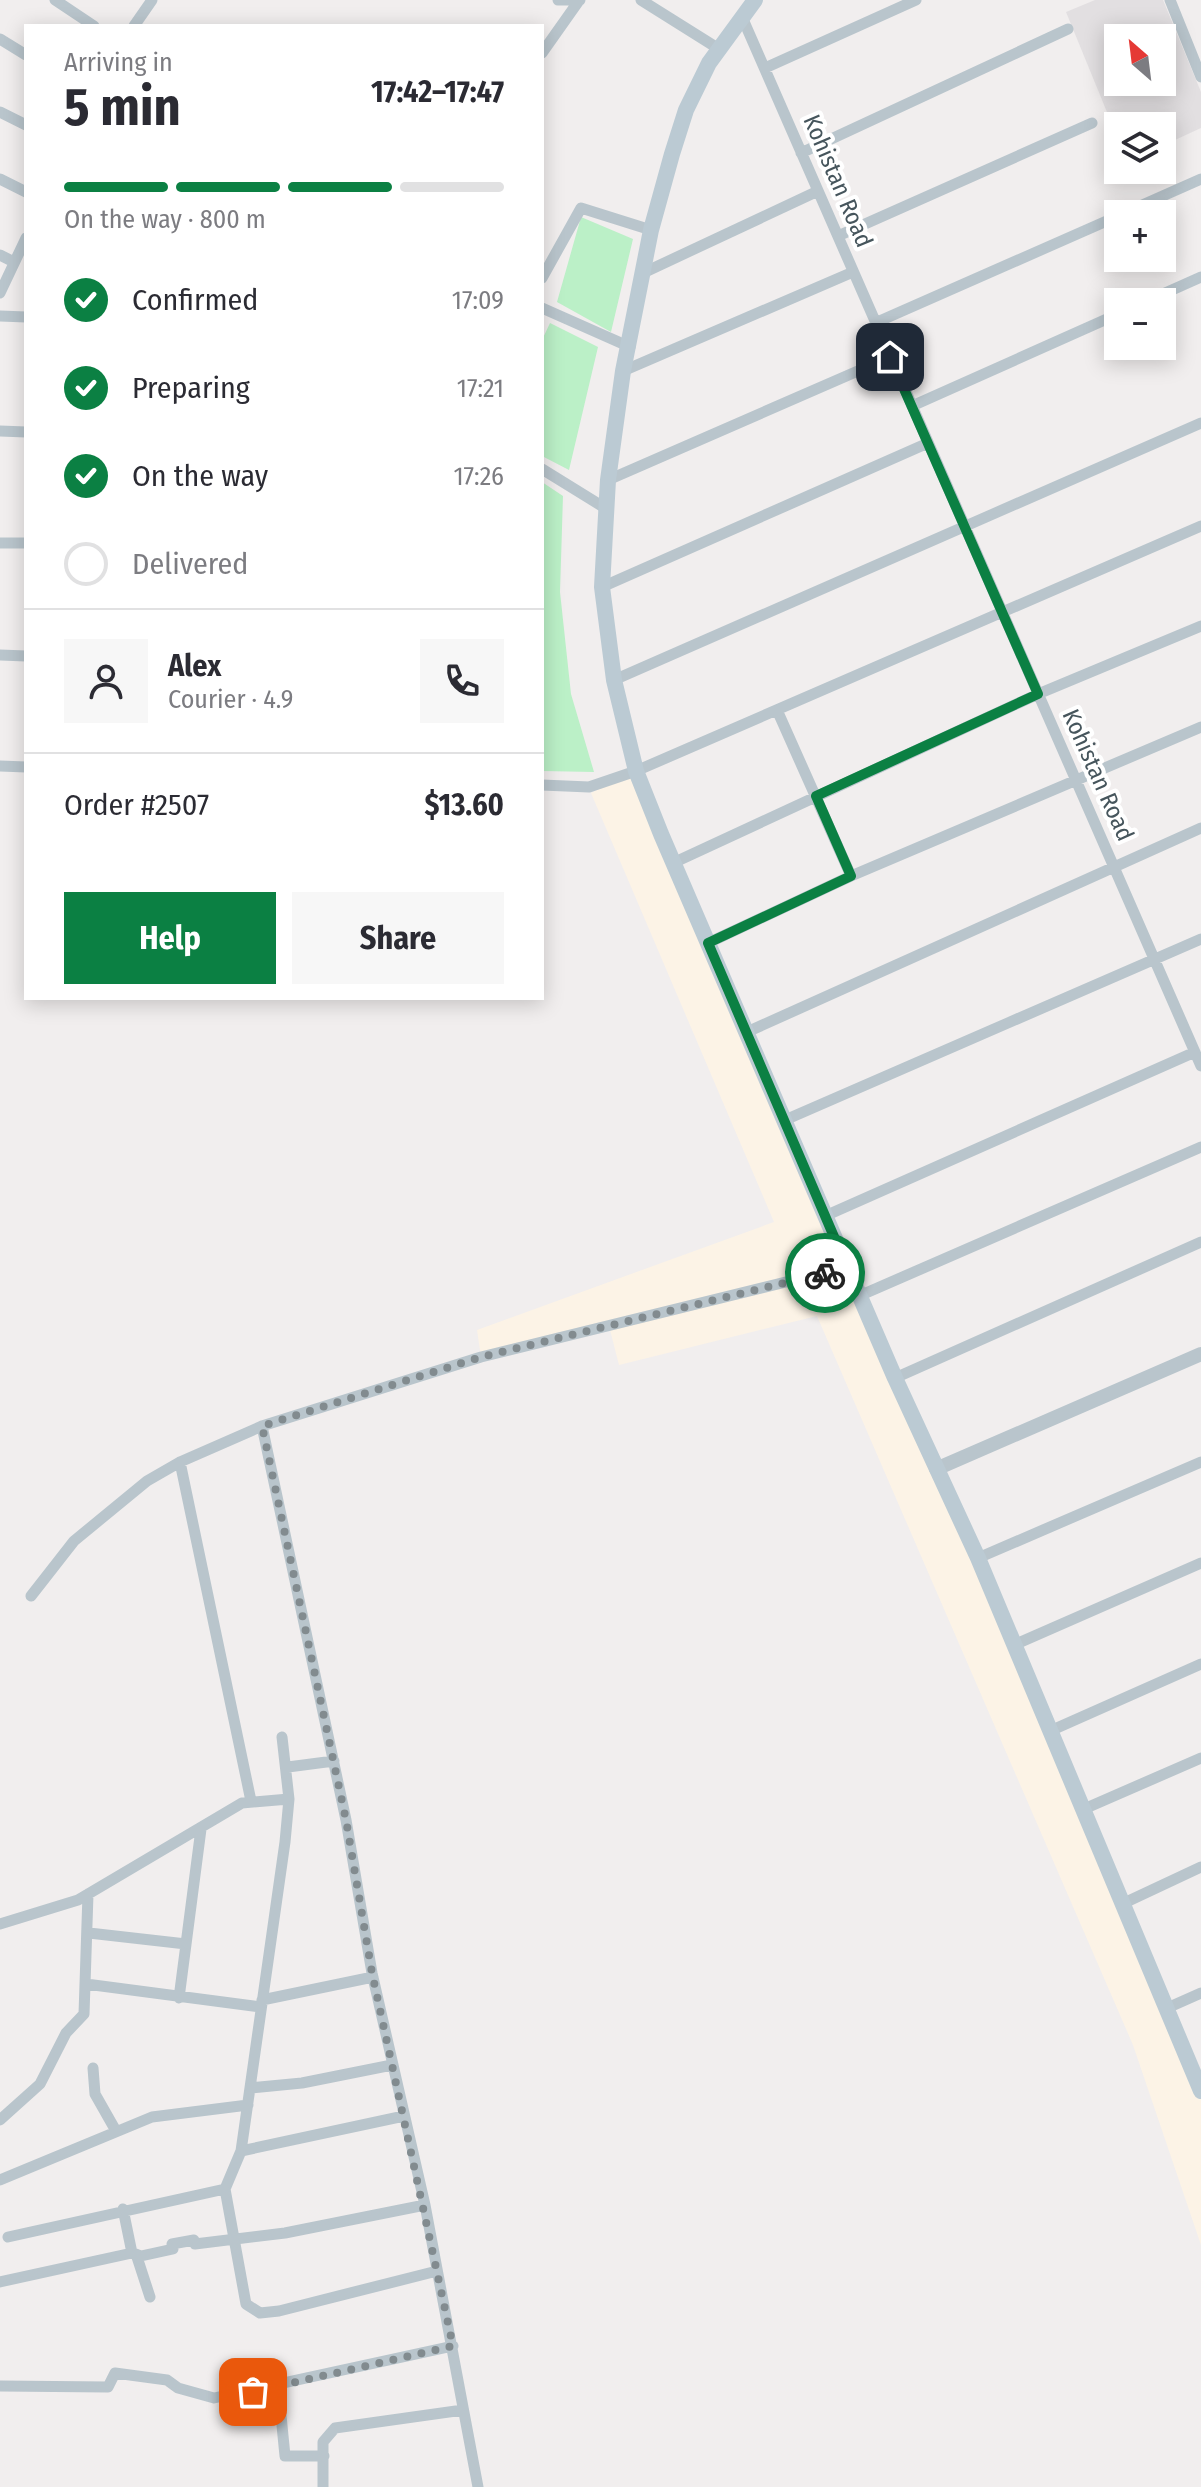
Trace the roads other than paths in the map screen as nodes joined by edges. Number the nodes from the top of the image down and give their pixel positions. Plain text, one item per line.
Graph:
1 (55, 0) edge
2 (152, 0) edge
3 (558, 0) edge
4 (641, 0) edge
5 (755, 0) edge
6 (916, 0) edge
7 (1170, 0) edge
8 (579, 1) edge
9 (742, 17) junction
10 (91, 24) edge
11 (135, 24) edge
12 (1068, 29) dead end
13 (0, 39) edge
14 (719, 49) junction
15 (544, 50) edge
16 (24, 54) edge
17 (765, 68) junction
18 (1201, 77) edge
19 (0, 112) edge
20 (1092, 123) dead end
21 (24, 124) edge
22 (801, 153) junction
23 (0, 179) edge
24 (1201, 179) edge
25 (24, 191) edge
26 (818, 191) junction
27 (1154, 200) edge
28 (1104, 222) edge
29 (651, 230) junction
30 (838, 236) junction
31 (24, 242) edge
32 (0, 255) edge
33 (14, 262) junction
34 (853, 272) junction
35 (643, 273) junction
36 (544, 274) edge
37 (1201, 277) edge
38 (1176, 288) edge
39 (0, 293) edge
40 (544, 309) edge
41 (0, 316) edge
42 (24, 317) edge
43 (1104, 320) edge
44 (875, 323) junction
45 (630, 347) junction
46 (890, 357) junction
47 (623, 371) junction
48 (912, 406) junction
49 (1201, 423) edge
50 (0, 431) edge
51 (24, 432) edge
52 (928, 443) junction
53 (544, 470) edge
54 (608, 480) junction
55 (605, 508) junction
56 (965, 526) junction
57 (1201, 526) edge
58 (0, 543) edge
59 (24, 543) edge
60 (602, 587) junction
61 (1002, 611) junction
62 (1201, 626) edge
63 (0, 655) edge
64 (24, 656) edge
65 (614, 680) junction
66 (1038, 694) junction
67 (777, 710) junction
68 (1201, 727) edge
69 (0, 766) edge
70 (24, 767) edge
71 (636, 771) junction
72 (1076, 781) junction
73 (544, 785) edge
74 (816, 796) junction
75 (1201, 828) edge
76 (673, 863) junction
77 (1113, 865) junction
78 (851, 876) junction
79 (1201, 939) edge
80 (708, 943) junction
81 (1154, 959) junction
82 (747, 1032) junction
83 (1195, 1052) junction
84 (1201, 1066) edge
85 (785, 1120) junction
86 (1201, 1147) edge
87 (825, 1216) junction
88 (1201, 1242) edge
89 (847, 1267) junction
90 (859, 1296) junction
91 (1201, 1354) edge
92 (895, 1378) junction
93 (262, 1426) junction
94 (180, 1462) junction
95 (1201, 1462) edge
96 (936, 1469) junction
97 (978, 1558) junction
98 (1201, 1563) edge
99 (31, 1596) dead end
100 (1014, 1645) junction
101 (1201, 1664) edge
102 (1050, 1731) junction
103 (282, 1737) dead end
104 (1201, 1758) edge
105 (334, 1761) junction
106 (288, 1767) junction
107 (289, 1799) junction
108 (251, 1801) junction
109 (1084, 1809) junction
110 (201, 1829) junction
111 (1201, 1867) edge
112 (88, 1894) junction
113 (1122, 1904) junction
114 (0, 1924) edge
115 (89, 1933) junction
116 (186, 1944) junction
117 (373, 1977) junction
118 (86, 1984) junction
119 (1201, 1993) edge
120 (179, 1998) junction
121 (261, 2004) junction
122 (1165, 2009) junction
123 (392, 2065) junction
124 (93, 2068) dead end
125 (250, 2088) junction
126 (1201, 2091) edge
127 (248, 2105) junction
128 (404, 2116) junction
129 (0, 2120) edge
130 (116, 2131) junction
131 (241, 2151) junction
132 (0, 2180) edge
133 (225, 2189) junction
134 (425, 2205) junction
135 (123, 2209) junction
136 (8, 2237) dead end
137 (236, 2237) junction
138 (134, 2253) junction
139 (437, 2271) junction
140 (0, 2282) edge
141 (150, 2297) dead end
142 (453, 2346) junction
143 (278, 2385) junction
144 (0, 2386) edge
145 (463, 2410) junction
146 (324, 2456) junction
147 (323, 2487) edge
148 (478, 2487) edge

1 - 10 street
2 - 11 street
3 - 8 street
4 - 14 street
5 - 9 main road
6 - 17 street
7 - 18 street
8 - 15 street
9 - 14 main road
9 - 17 street, Kohistan Road
12 - 22 street
13 - 16 street
14 - 29 main road
17 - 22 street, Kohistan Road
19 - 21 street
20 - 30 street
22 - 26 street, Kohistan Road
23 - 25 street
24 - 27 street
26 - 30 street, Kohistan Road
26 - 35 street
28 - 44 street
29 - 35 main road
29 - 36 street
30 - 34 street, Kohistan Road
31 - 33 street
32 - 33 street
33 - 39 street
34 - 44 street, Kohistan Road
34 - 47 street
35 - 45 main road
37 - 38 street
40 - 45 street
41 - 42 street
43 - 48 street
44 - 46 street, Kohistan Road
45 - 47 main road
46 - 48 street, Kohistan Road
46 - 54 street
47 - 54 main road
48 - 52 street, Kohistan Road
49 - 56 street
50 - 51 street
52 - 56 street, Kohistan Road
52 - 60 street
53 - 55 street
54 - 55 main road
55 - 60 main road
56 - 61 street, Kohistan Road
56 - 65 street
57 - 61 street
58 - 59 street
60 - 65 main road
61 - 66 street, Kohistan Road
61 - 67 street
62 - 66 street
63 - 64 street
65 - 71 main road
66 - 72 street, Kohistan Road
66 - 74 street
67 - 71 street
67 - 74 street
68 - 72 street
69 - 70 street
71 - 73 street
71 - 76 main road
72 - 77 street, Kohistan Road
72 - 78 street
74 - 76 street
74 - 78 street
75 - 77 street
76 - 80 main road
77 - 81 street, Kohistan Road
77 - 82 street
78 - 80 street
79 - 81 street
80 - 82 main road
81 - 83 street, Kohistan Road
81 - 85 street
82 - 85 main road
83 - 84 street, Kohistan Road
83 - 87 street
85 - 87 main road
86 - 90 street
87 - 89 main road
88 - 92 street
89 - 90 main road
89 - 93 street
90 - 92 main road
91 - 96 street
92 - 96 main road
93 - 94 street
93 - 105 street
94 - 99 street
94 - 108 street
95 - 97 street
96 - 97 main road
97 - 100 main road
98 - 100 street
100 - 102 main road
101 - 102 street
102 - 109 main road
103 - 106 street
104 - 109 street
105 - 106 street
105 - 117 street
106 - 107 street
107 - 108 street
107 - 121 street
108 - 110 street
109 - 113 main road
110 - 112 street
110 - 116 street
111 - 113 street
112 - 114 street
112 - 115 street
113 - 122 main road
115 - 116 street
115 - 118 street
116 - 120 street
117 - 121 street
117 - 123 street
118 - 120 street
118 - 129 street
119 - 122 street
120 - 121 street
121 - 125 street
122 - 126 main road
123 - 125 street
123 - 128 street
124 - 130 street
125 - 127 street
127 - 130 street
127 - 131 street
128 - 131 street
128 - 134 street
130 - 132 street
131 - 133 street
133 - 135 street
133 - 137 street
134 - 137 street
134 - 139 street
135 - 136 street
135 - 138 street
137 - 138 street
137 - 139 street
138 - 140 street
138 - 141 street
139 - 142 street
142 - 143 street
142 - 145 street
143 - 144 street
143 - 146 street
145 - 146 street
145 - 148 street
146 - 147 street

